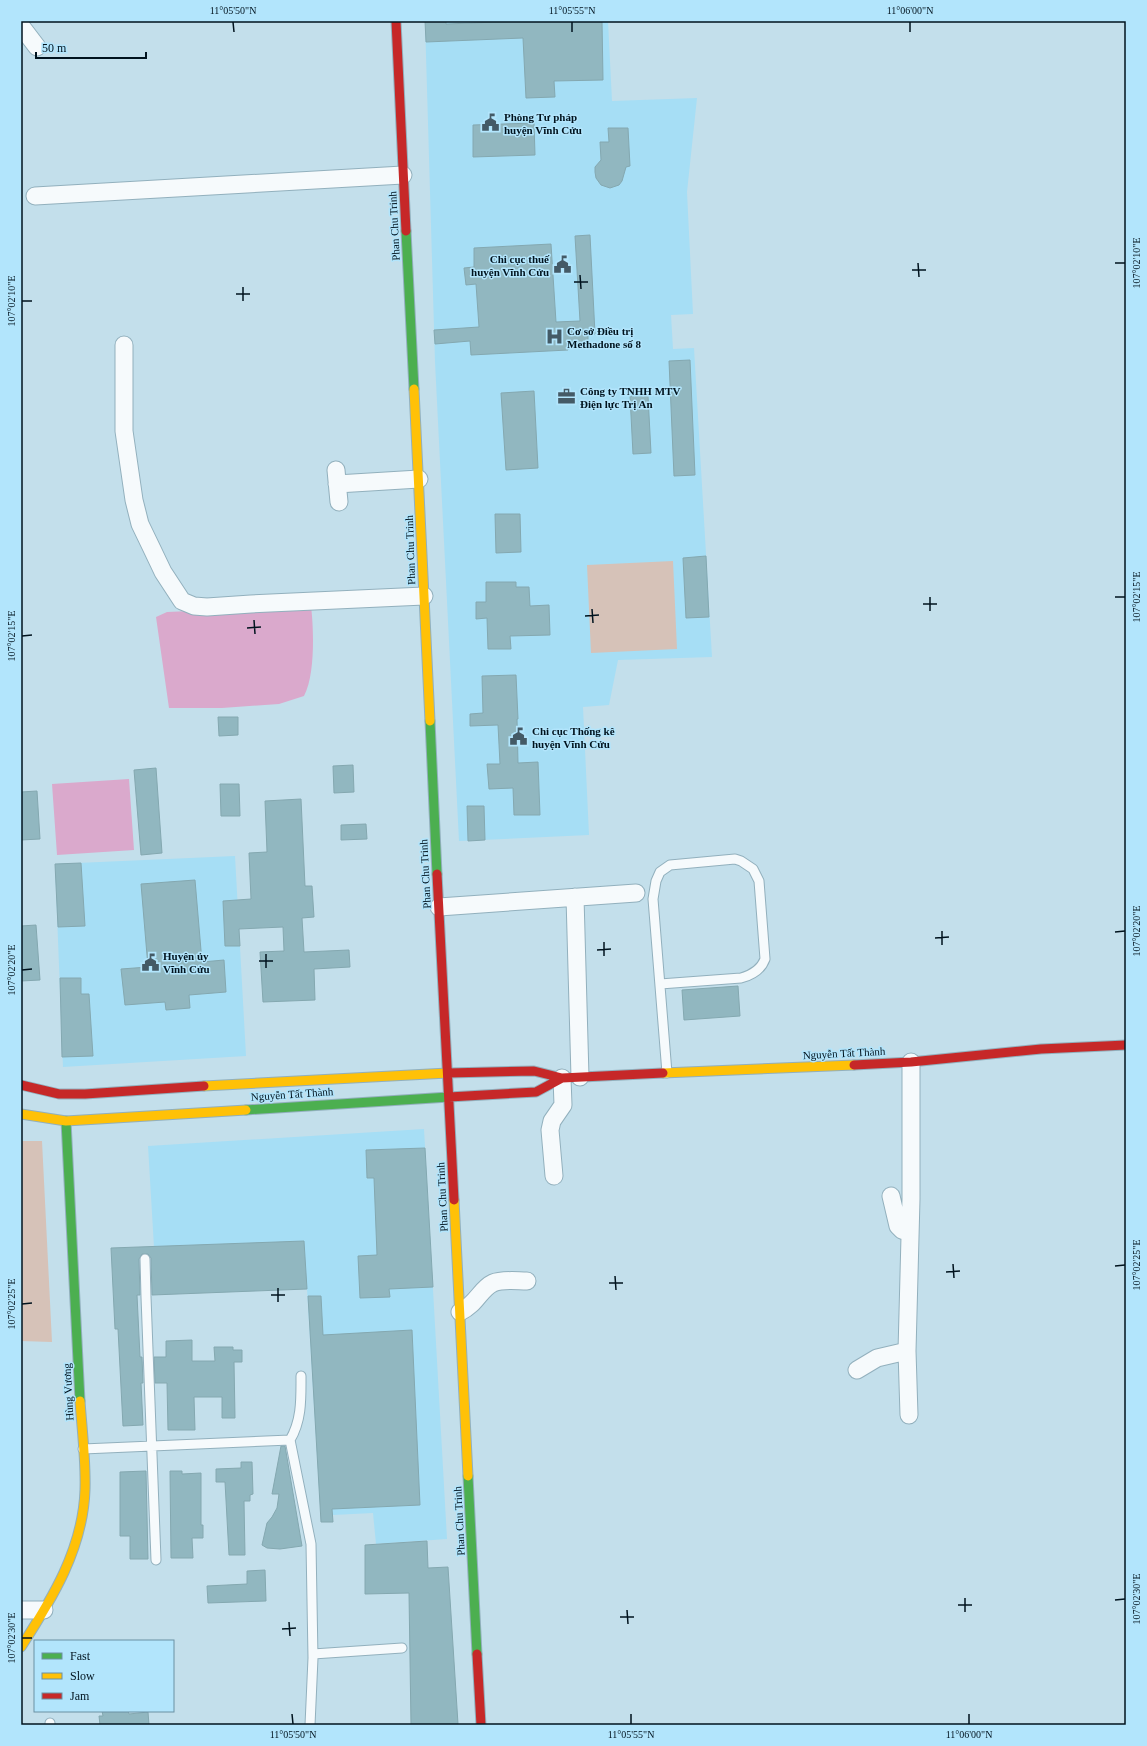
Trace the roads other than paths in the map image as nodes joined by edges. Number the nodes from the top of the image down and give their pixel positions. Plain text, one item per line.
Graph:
1 (396, 21) edge
2 (21, 26) edge
3 (37, 47) dead end
4 (403, 175) junction
5 (35, 196) dead end
6 (124, 345) dead end
7 (419, 479) junction
8 (339, 502) dead end
9 (424, 596) junction
10 (636, 893) dead end
11 (575, 897) junction
12 (439, 907) junction
13 (660, 984) junction
14 (1126, 1045) edge
15 (911, 1062) junction
16 (448, 1073) junction
17 (667, 1073) junction
18 (580, 1077) junction
19 (562, 1078) junction
20 (21, 1085) edge
21 (98, 1093) junction
22 (449, 1097) junction
23 (98, 1112) junction
24 (21, 1114) edge
25 (66, 1121) junction
26 (554, 1176) dead end
27 (891, 1196) dead end
28 (910, 1233) junction
29 (145, 1259) dead end
30 (527, 1281) dead end
31 (460, 1312) junction
32 (907, 1351) junction
33 (857, 1370) dead end
34 (301, 1376) dead end
35 (909, 1415) dead end
36 (290, 1440) junction
37 (151, 1446) junction
38 (83, 1449) junction
39 (156, 1560) dead end
40 (21, 1610) edge
41 (44, 1610) junction
42 (21, 1647) edge
43 (402, 1648) dead end
44 (313, 1654) junction
45 (310, 1725) edge
46 (481, 1725) edge

1 - 4 main road, Phan Chu Trinh
2 - 3 street
4 - 5 street
4 - 7 main road, Phan Chu Trinh
6 - 9 street
7 - 8 street
7 - 9 main road, Phan Chu Trinh
9 - 12 main road, Phan Chu Trinh
10 - 11 street
11 - 12 street
11 - 18 street
12 - 16 main road, Phan Chu Trinh
13 - 13 lane
13 - 17 lane
14 - 15 main road, Nguyễn Tất Thành
15 - 17 main road, Nguyễn Tất Thành
15 - 28 street
16 - 19 main road, Nguyễn Tất Thành
16 - 21 main road, Nguyễn Tất Thành
16 - 22 main road, Phan Chu Trinh
17 - 18 main road, Nguyễn Tất Thành
18 - 19 main road, Nguyễn Tất Thành
19 - 22 main road, Nguyễn Tất Thành
19 - 26 street
20 - 21 main road, Nguyễn Tất Thành
21 - 23 main road
22 - 23 main road, Nguyễn Tất Thành
22 - 31 main road, Phan Chu Trinh
23 - 25 main road, Nguyễn Tất Thành
24 - 25 main road, Nguyễn Tất Thành
25 - 38 main road, Hùng Vương
27 - 28 street
28 - 32 street
29 - 37 lane
30 - 31 street
31 - 46 main road, Phan Chu Trinh
32 - 33 street
32 - 35 street
34 - 36 lane
36 - 37 lane
36 - 44 lane
37 - 38 lane
37 - 39 lane
38 - 41 main road, Hùng Vương
40 - 41 street
41 - 42 main road, Hùng Vương
43 - 44 lane
44 - 45 lane

